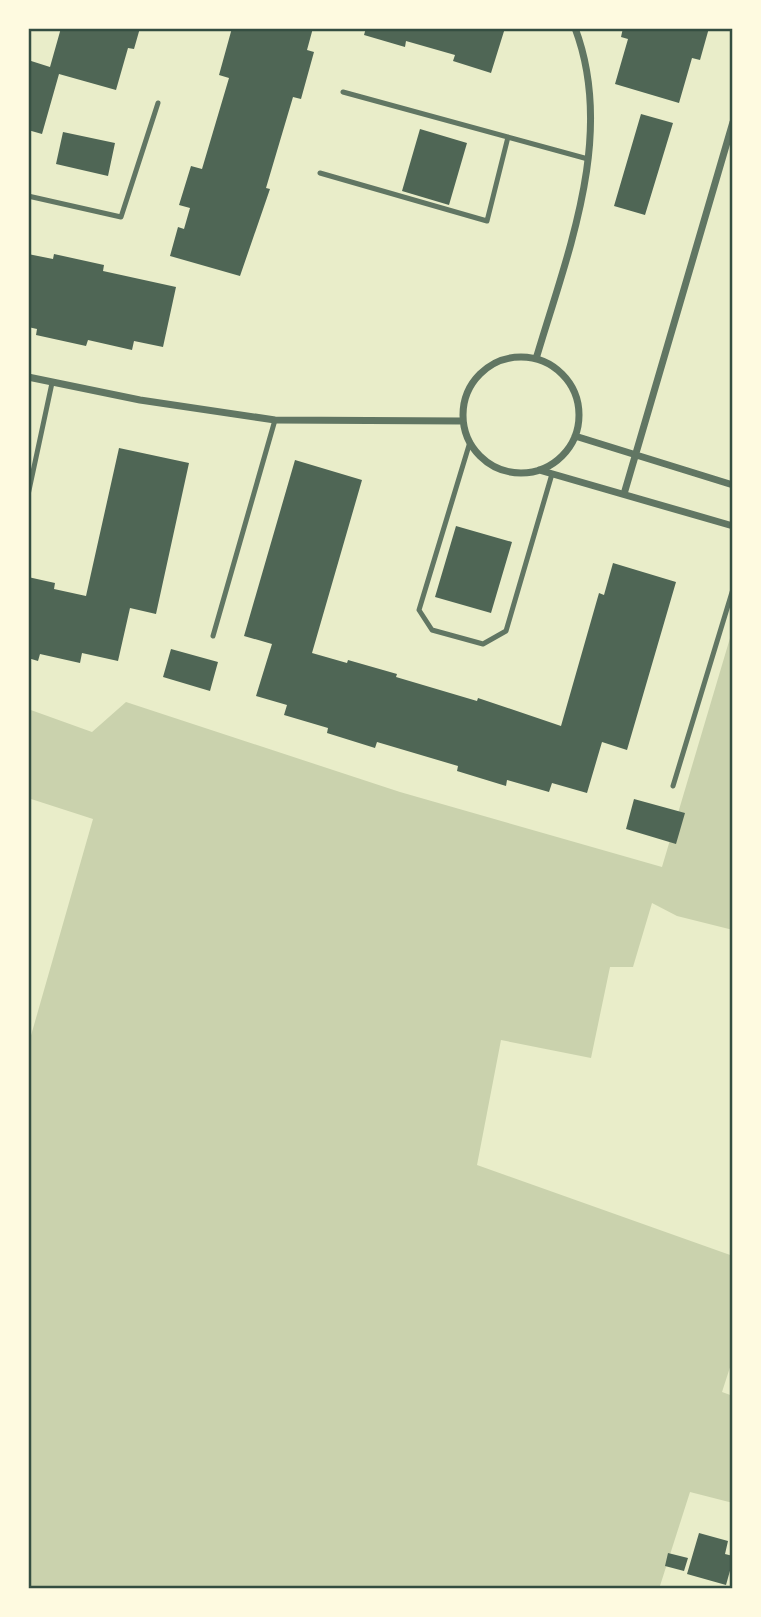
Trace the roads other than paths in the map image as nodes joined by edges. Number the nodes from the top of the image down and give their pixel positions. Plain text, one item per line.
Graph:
1 (575, 28) edge
2 (343, 92) dead end
3 (158, 103) dead end
4 (733, 122) edge
5 (508, 137) junction
6 (588, 159) junction
7 (320, 173) dead end
8 (28, 196) edge
9 (536, 359) junction
10 (28, 377) edge
11 (52, 383) junction
12 (275, 419) junction
13 (462, 421) junction
14 (575, 436) junction
15 (470, 442) junction
16 (636, 453) junction
17 (538, 470) junction
18 (552, 474) junction
19 (733, 485) edge
20 (624, 494) junction
21 (28, 495) edge
22 (733, 526) edge
23 (733, 589) edge
24 (213, 636) dead end
25 (673, 786) dead end

1 - 6 street
2 - 5 lane
3 - 8 lane
4 - 16 street
5 - 6 lane
5 - 7 lane
6 - 9 street
9 - 13 street
9 - 14 street
10 - 11 street
11 - 12 street
11 - 21 lane
12 - 13 street
12 - 24 lane
13 - 15 street
14 - 16 street
14 - 17 street
15 - 17 street
15 - 18 lane
16 - 19 street
16 - 20 street
17 - 18 street
18 - 20 street
20 - 22 street
23 - 25 lane

